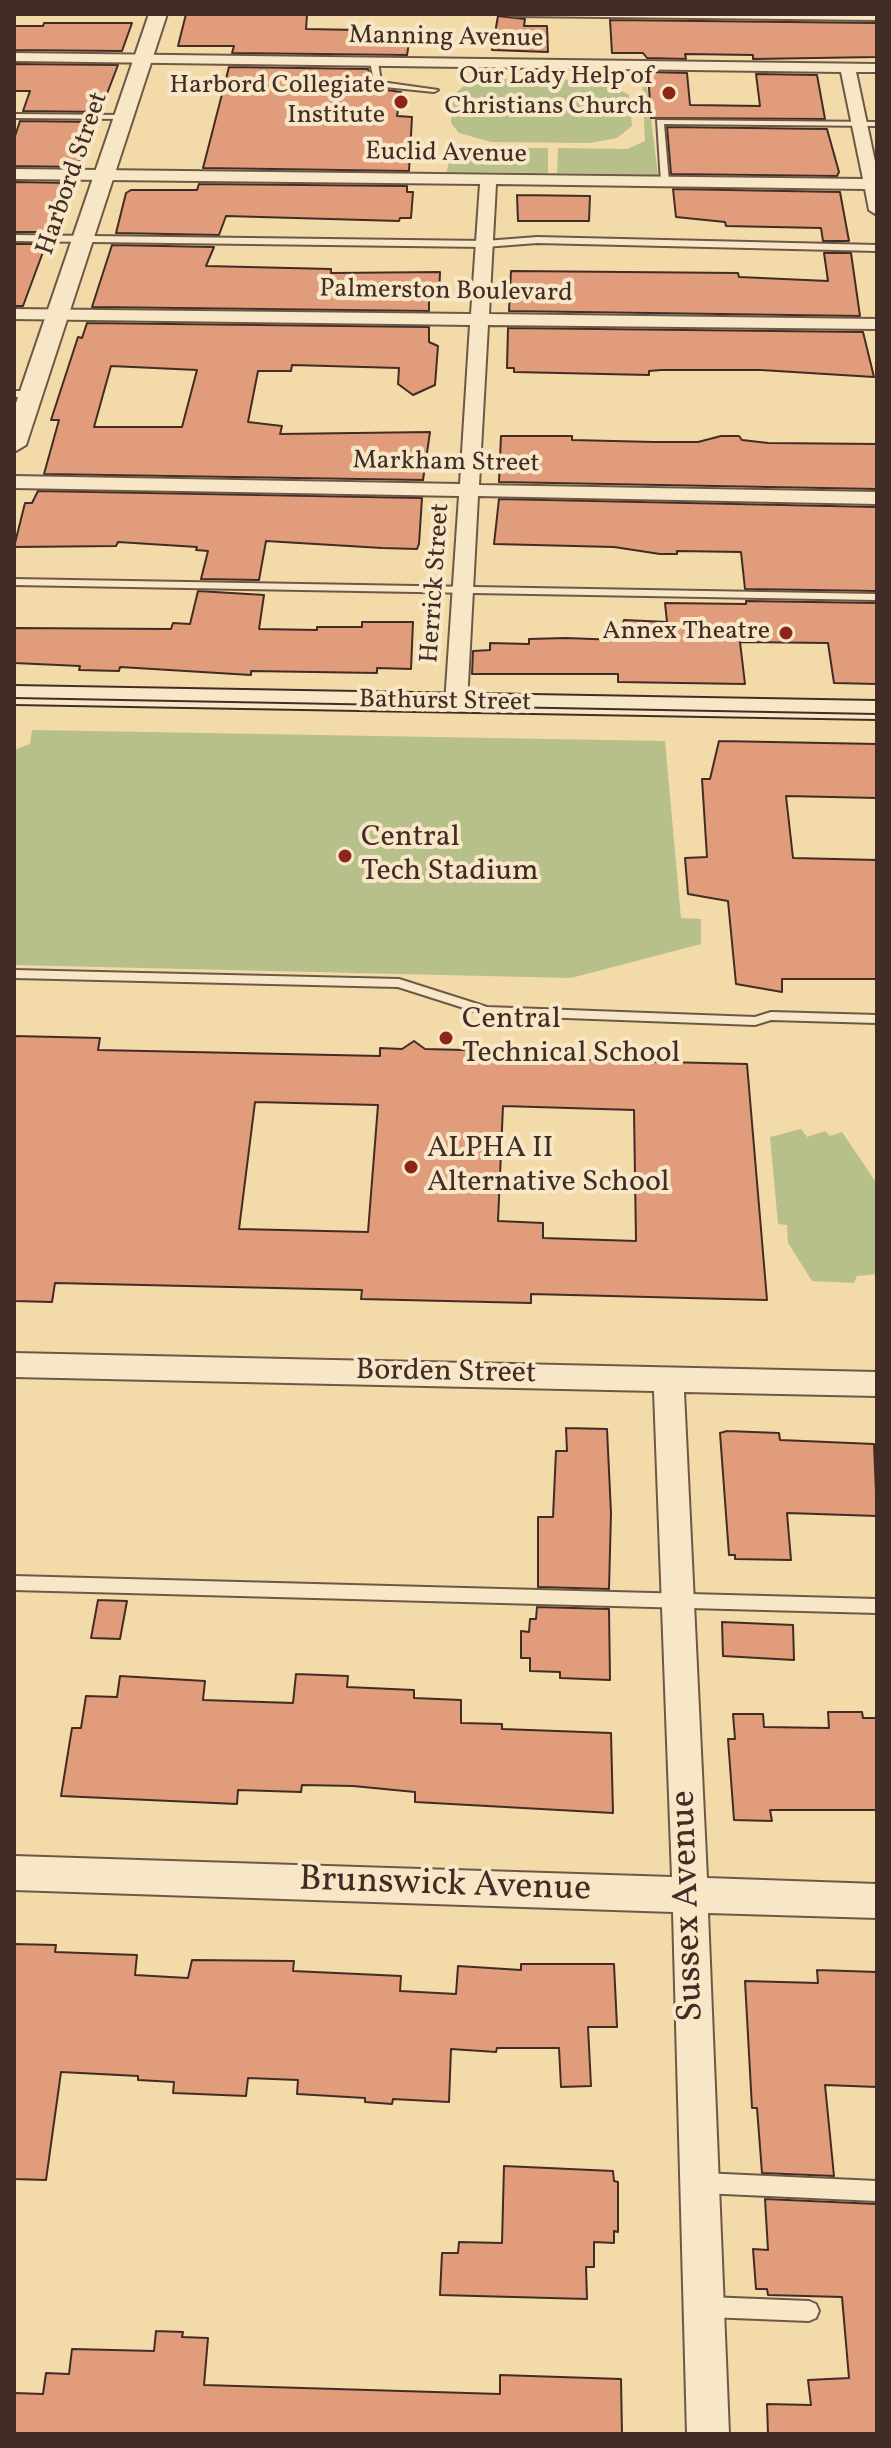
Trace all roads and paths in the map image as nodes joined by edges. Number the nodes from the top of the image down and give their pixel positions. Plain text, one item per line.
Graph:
1 (158, 14) edge
2 (514, 14) edge
3 (877, 18) edge
4 (14, 57) edge
5 (143, 59) junction
6 (374, 62) junction
7 (848, 68) junction
8 (877, 68) edge
9 (434, 90) dead end
10 (14, 116) edge
11 (124, 117) junction
12 (852, 123) junction
13 (877, 124) edge
14 (14, 174) edge
15 (102, 174) junction
16 (488, 179) junction
17 (665, 182) junction
18 (874, 184) edge
19 (877, 210) edge
20 (14, 238) edge
21 (81, 239) junction
22 (485, 244) junction
23 (877, 248) edge
24 (14, 314) edge
25 (57, 314) junction
26 (480, 319) junction
27 (877, 324) edge
28 (22, 394) edge
29 (14, 445) edge
30 (14, 482) edge
31 (469, 491) junction
32 (877, 498) edge
33 (14, 582) edge
34 (463, 588) junction
35 (877, 597) edge
36 (14, 695) edge
37 (456, 703) junction
38 (877, 710) edge
39 (14, 974) edge
40 (877, 1019) edge
41 (14, 1365) edge
42 (668, 1378) junction
43 (877, 1384) edge
44 (14, 1583) edge
45 (680, 1599) junction
46 (877, 1606) edge
47 (14, 1873) edge
48 (689, 1895) junction
49 (877, 1901) edge
50 (701, 2183) junction
51 (877, 2191) edge
52 (703, 2307) junction
53 (809, 2311) dead end
54 (708, 2434) edge

1 - 5 street, Harbord Street
2 - 3 lane
4 - 5 street, Manning Avenue
5 - 6 street, Manning Avenue
5 - 11 street, Harbord Street
6 - 7 street, Manning Avenue
6 - 9 lane
7 - 8 street, Manning Avenue
7 - 12 street
10 - 11 lane
11 - 15 street, Harbord Street
12 - 13 lane
12 - 17 lane
12 - 18 street
14 - 15 street, Euclid Avenue
15 - 16 street, Euclid Avenue
15 - 21 street, Harbord Street
16 - 17 street, Euclid Avenue
16 - 22 street, Herrick Street
17 - 18 street, Euclid Avenue
18 - 19 street
20 - 21 lane
21 - 22 lane
21 - 25 street, Harbord Street
22 - 23 lane
22 - 26 street, Herrick Street
24 - 25 street, Palmerston Boulevard
25 - 26 street, Palmerston Boulevard
25 - 28 street, Harbord Street
26 - 27 street, Palmerston Boulevard
26 - 31 street, Herrick Street
28 - 29 street, Harbord Street
30 - 31 street, Markham Street
31 - 32 street, Markham Street
31 - 34 street, Herrick Street
33 - 34 lane
34 - 35 lane
34 - 37 street, Herrick Street
36 - 37 main road, Bathurst Street
37 - 38 main road, Bathurst Street
39 - 40 lane
41 - 42 street, Borden Street
42 - 43 street, Borden Street
42 - 45 street, Sussex Avenue
44 - 45 lane
45 - 46 lane
45 - 48 street, Sussex Avenue
47 - 48 street, Brunswick Avenue
48 - 49 street, Brunswick Avenue
48 - 50 street, Sussex Avenue
50 - 51 lane
50 - 52 street, Sussex Avenue
52 - 53 lane
52 - 54 street, Sussex Avenue

